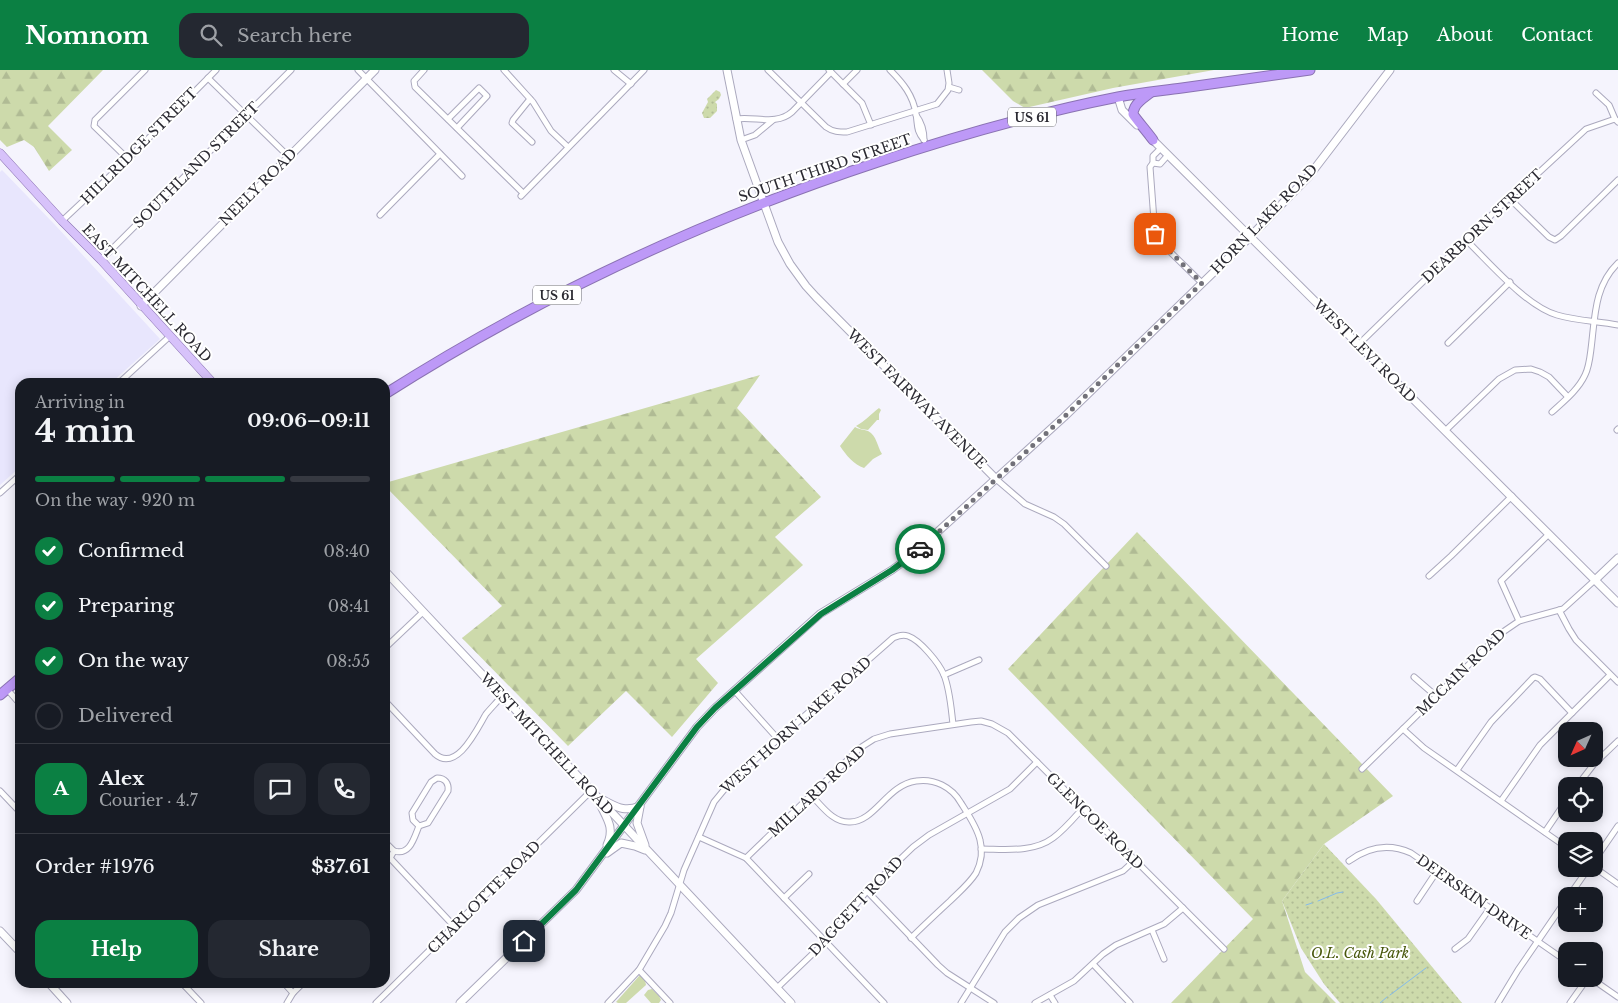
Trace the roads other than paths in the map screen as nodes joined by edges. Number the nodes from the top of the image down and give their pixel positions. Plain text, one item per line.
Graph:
1 (145, 70) edge
2 (216, 70) edge
3 (291, 70) edge
4 (358, 70) edge
5 (375, 70) edge
6 (424, 70) edge
7 (504, 70) edge
8 (614, 70) edge
9 (644, 70) edge
10 (727, 70) edge
11 (768, 70) edge
12 (857, 70) edge
13 (890, 70) edge
14 (947, 70) edge
15 (1310, 70) edge
16 (1390, 70) edge
17 (830, 71) edge
18 (208, 78) junction
19 (366, 79) junction
20 (631, 84) junction
21 (843, 84) junction
22 (949, 87) junction
23 (959, 90) dead end
24 (1150, 92) junction
25 (1596, 93) dead end
26 (1118, 97) junction
27 (530, 99) junction
28 (801, 103) junction
29 (916, 113) junction
30 (246, 114) junction
31 (448, 119) junction
32 (736, 119) junction
33 (758, 119) junction
34 (773, 120) junction
35 (1616, 121) edge
36 (871, 125) junction
37 (457, 128) junction
38 (762, 129) junction
39 (741, 140) junction
40 (1153, 140) junction
41 (532, 142) dead end
42 (925, 143) junction
43 (568, 147) junction
44 (1161, 148) junction
45 (0, 152) edge
46 (440, 154) junction
47 (1168, 155) junction
48 (288, 156) junction
49 (128, 159) junction
50 (1153, 163) junction
51 (462, 176) dead end
52 (1618, 180) edge
53 (1509, 198) junction
54 (764, 202) junction
55 (380, 215) dead end
56 (62, 221) junction
57 (1250, 237) junction
58 (1466, 240) junction
59 (101, 260) junction
60 (1618, 263) edge
61 (1510, 282) junction
62 (1202, 283) junction
63 (141, 306) junction
64 (1595, 321) junction
65 (1618, 325) edge
66 (170, 336) junction
67 (1448, 343) dead end
68 (1358, 345) junction
69 (124, 378) edge
70 (208, 378) edge
71 (390, 391) edge
72 (1568, 397) junction
73 (1552, 412) dead end
74 (1446, 430) junction
75 (996, 479) junction
76 (15, 480) edge
77 (0, 493) edge
78 (1512, 496) junction
79 (1549, 534) junction
80 (1618, 558) edge
81 (1106, 566) dead end
82 (390, 576) edge
83 (1429, 576) dead end
84 (1595, 580) junction
85 (1618, 603) edge
86 (1559, 610) junction
87 (423, 612) junction
88 (1519, 621) junction
89 (390, 643) edge
90 (979, 660) dead end
91 (1610, 674) junction
92 (944, 675) junction
93 (1414, 677) dead end
94 (15, 682) edge
95 (1618, 682) edge
96 (734, 690) junction
97 (3, 692) edge
98 (502, 696) junction
99 (1436, 696) junction
100 (15, 700) edge
101 (390, 706) edge
102 (1572, 712) junction
103 (953, 724) junction
104 (1403, 729) junction
105 (778, 739) junction
106 (1618, 740) edge
107 (1037, 762) junction
108 (1362, 769) dead end
109 (1457, 770) junction
110 (1584, 777) edge
111 (0, 791) edge
112 (594, 794) junction
113 (811, 795) junction
114 (1501, 801) junction
115 (640, 806) junction
116 (15, 807) edge
117 (1083, 808) junction
118 (967, 813) junction
119 (1558, 813) edge
120 (419, 826) junction
121 (624, 826) junction
122 (1618, 826) edge
123 (1545, 832) junction
124 (699, 837) junction
125 (1558, 841) edge
126 (390, 848) edge
127 (981, 848) junction
128 (1603, 848) edge
129 (394, 852) junction
130 (649, 852) junction
131 (390, 858) joint
132 (601, 858) junction
133 (746, 858) junction
134 (1135, 860) junction
135 (1349, 861) dead end
136 (1437, 871) junction
137 (1603, 873) edge
138 (809, 874) dead end
139 (679, 884) junction
140 (1618, 884) edge
141 (867, 891) junction
142 (784, 898) junction
143 (1416, 901) dead end
144 (1183, 908) junction
145 (1490, 908) junction
146 (1558, 911) edge
147 (454, 926) junction
148 (1152, 930) junction
149 (0, 931) edge
150 (911, 938) junction
151 (1537, 941) junction
152 (825, 942) junction
153 (15, 947) edge
154 (1224, 949) dead end
155 (1455, 949) dead end
156 (1558, 955) edge
157 (1164, 959) dead end
158 (1093, 964) junction
159 (639, 970) junction
160 (1581, 987) edge
161 (1603, 987) edge
162 (53, 988) edge
163 (187, 988) edge
164 (288, 988) edge
165 (298, 988) edge
166 (777, 988) junction
167 (970, 988) junction
168 (293, 993) junction
169 (1050, 995) junction
170 (1618, 997) edge
171 (611, 1002) edge
172 (666, 1002) edge
173 (67, 1003) edge
174 (201, 1003) edge
175 (287, 1003) edge
176 (376, 1003) edge
177 (460, 1003) edge
178 (791, 1003) edge
179 (884, 1003) edge
180 (961, 1003) edge
181 (994, 1003) edge
182 (1035, 1003) edge
183 (1054, 1003) edge
184 (1130, 1003) edge
185 (1498, 1003) edge
186 (1570, 1003) edge

1 - 49 street
2 - 18 street, HILLRIDGE STREET
3 - 30 street, SOUTHLAND STREET
4 - 19 street
5 - 19 main road, NEELY ROAD
6 - 31 street
7 - 27 street
8 - 20 street
9 - 20 street
10 - 32 main road, WEST FAIRWAY AVENUE
11 - 28 street
12 - 21 street
13 - 29 street
14 - 22 street
15 - 24 highway, SOUTH THIRD STREET / US 61
16 - 57 main road, HORN LAKE ROAD
17 - 21 street
17 - 28 street
18 - 30 street
18 - 49 street, HILLRIDGE STREET
19 - 46 street
19 - 48 main road, NEELY ROAD
20 - 43 street
21 - 36 street
22 - 23 street
22 - 29 street
24 - 26 highway, SOUTH THIRD STREET / US 61
24 - 40 highway
25 - 35 street
26 - 40 main road, WEST LEVI ROAD
26 - 42 highway, SOUTH THIRD STREET / US 61
27 - 41 street
27 - 43 street
28 - 34 street
28 - 36 street
29 - 36 street
29 - 42 street
30 - 48 street
30 - 59 street, SOUTHLAND STREET
31 - 37 street
31 - 37 street
32 - 33 street
32 - 39 main road, WEST FAIRWAY AVENUE
33 - 34 street
33 - 38 street
34 - 38 street
35 - 53 street, DEARBORN STREET
37 - 43 street
38 - 39 street
39 - 54 main road, WEST FAIRWAY AVENUE
40 - 44 main road, WEST LEVI ROAD
42 - 54 highway, SOUTH THIRD STREET / US 61
44 - 47 main road, WEST LEVI ROAD
44 - 50 street
45 - 56 main road, EAST MITCHELL ROAD
46 - 51 street
46 - 55 street
47 - 50 street
47 - 57 main road, WEST LEVI ROAD
48 - 63 main road, NEELY ROAD
49 - 56 street, HILLRIDGE STREET
50 - 62 street
52 - 53 street
53 - 58 street, DEARBORN STREET
54 - 71 highway, SOUTH THIRD STREET / US 61
54 - 75 main road, WEST FAIRWAY AVENUE
56 - 59 main road, EAST MITCHELL ROAD
57 - 62 main road, HORN LAKE ROAD
57 - 68 main road, WEST LEVI ROAD
58 - 61 street
58 - 68 street, DEARBORN STREET
59 - 63 main road, EAST MITCHELL ROAD
60 - 64 street
61 - 64 street
61 - 67 street
62 - 75 main road, HORN LAKE ROAD
63 - 66 main road, EAST MITCHELL ROAD
64 - 65 street
64 - 72 street
66 - 69 street
66 - 70 main road, EAST MITCHELL ROAD
68 - 74 main road, WEST LEVI ROAD
72 - 73 street
72 - 74 street
74 - 78 main road, WEST LEVI ROAD
75 - 81 street, WEST FAIRWAY AVENUE
75 - 96 main road, HORN LAKE ROAD
76 - 77 street
78 - 79 main road, WEST LEVI ROAD
78 - 83 street
79 - 84 main road, WEST LEVI ROAD
79 - 88 street
80 - 84 main road, MCCAIN ROAD
82 - 87 main road, WEST MITCHELL ROAD
84 - 85 main road, WEST LEVI ROAD
84 - 86 street, MCCAIN ROAD
86 - 88 street, MCCAIN ROAD
86 - 91 street
87 - 89 street
87 - 98 main road, WEST MITCHELL ROAD
88 - 99 street, MCCAIN ROAD
90 - 92 street
91 - 95 street
91 - 102 street
92 - 103 street
92 - 105 street, WEST HORN LAKE ROAD
93 - 99 street
94 - 97 highway
96 - 105 street
96 - 115 main road, HORN LAKE ROAD
97 - 100 street
98 - 101 street
98 - 112 main road, WEST MITCHELL ROAD
99 - 104 street, MCCAIN ROAD
102 - 109 street
102 - 114 street
103 - 107 street, GLENCOE ROAD
103 - 113 street, MILLARD ROAD
104 - 108 street, MCCAIN ROAD
104 - 109 street
105 - 124 street, WEST HORN LAKE ROAD
106 - 110 street
107 - 117 street, GLENCOE ROAD
107 - 118 street, DAGGETT ROAD
109 - 114 street
111 - 116 street
112 - 115 main road
112 - 121 main road, WEST MITCHELL ROAD
112 - 132 main road
112 - 147 street, CHARLOTTE ROAD
113 - 118 street
113 - 133 street, MILLARD ROAD
114 - 123 street
115 - 121 main road, HORN LAKE ROAD
115 - 130 main road
117 - 127 street
117 - 134 street, GLENCOE ROAD
118 - 127 street
118 - 141 street, DAGGETT ROAD
119 - 123 street
120 - 120 street
120 - 129 street
121 - 130 main road, WEST MITCHELL ROAD
121 - 132 main road, HORN LAKE ROAD
122 - 128 street
123 - 125 street
124 - 133 street
124 - 139 street, WEST HORN LAKE ROAD
126 - 129 street
127 - 150 street
129 - 131 street
130 - 132 main road
130 - 139 main road, WEST MITCHELL ROAD
131 - 147 street
132 - 177 main road
133 - 142 street
134 - 144 street, GLENCOE ROAD
134 - 167 street
135 - 136 street, DEERSKIN DRIVE
136 - 143 street
136 - 145 street, DEERSKIN DRIVE
137 - 140 street
138 - 142 street
139 - 159 street, WEST HORN LAKE ROAD
139 - 166 main road, WEST MITCHELL ROAD
141 - 150 street
141 - 152 street, DAGGETT ROAD
142 - 152 street
144 - 148 street
144 - 154 street, GLENCOE ROAD
145 - 151 street, DEERSKIN DRIVE
145 - 155 street
146 - 151 street
147 - 176 street, CHARLOTTE ROAD
148 - 157 street
148 - 158 street
149 - 153 main road
150 - 167 street
151 - 156 street, DEERSKIN DRIVE
151 - 185 street
152 - 166 street, DAGGETT ROAD
152 - 179 street
158 - 169 street
158 - 184 street
159 - 171 street, WEST HORN LAKE ROAD
159 - 172 street
160 - 186 street
161 - 170 street
162 - 173 main road
163 - 174 street
164 - 168 street
165 - 168 street
166 - 178 main road, WEST MITCHELL ROAD
167 - 180 street
167 - 181 street
168 - 175 street
169 - 182 street
169 - 183 street

